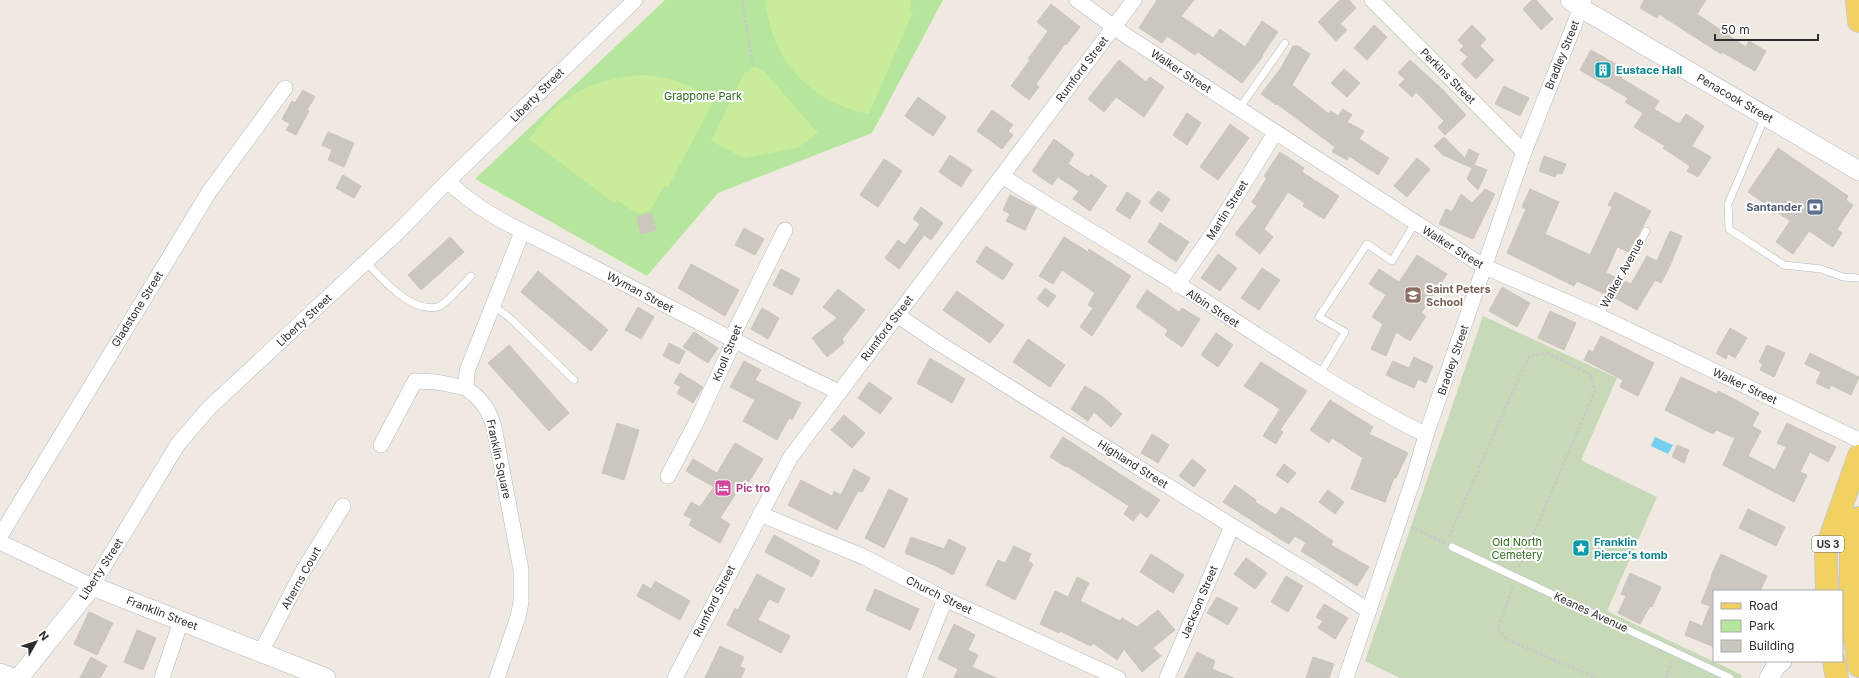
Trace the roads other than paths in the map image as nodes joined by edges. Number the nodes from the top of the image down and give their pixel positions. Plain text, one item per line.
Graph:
1 (635, 0) edge
2 (1077, 0) edge
3 (1134, 0) edge
4 (1372, 0) edge
5 (1857, 0) edge
6 (1578, 3) edge
7 (1859, 21) edge
8 (1113, 27) junction
9 (1285, 43) dead end
10 (285, 88) dead end
11 (1239, 109) junction
12 (1765, 116) junction
13 (1275, 133) junction
14 (1524, 152) junction
15 (1859, 171) edge
16 (1002, 176) junction
17 (448, 181) junction
18 (1415, 223) junction
19 (785, 230) dead end
20 (1646, 231) dead end
21 (522, 232) junction
22 (366, 262) junction
23 (1483, 266) junction
24 (471, 276) dead end
25 (1859, 278) edge
26 (1177, 285) junction
27 (494, 305) junction
28 (897, 315) junction
29 (1599, 316) junction
30 (734, 341) junction
31 (1320, 374) junction
32 (574, 380) dead end
33 (466, 388) junction
34 (839, 392) junction
35 (1426, 435) junction
36 (1859, 440) edge
37 (381, 445) dead end
38 (1859, 456) edge
39 (668, 476) dead end
40 (343, 506) dead end
41 (760, 514) junction
42 (1859, 518) edge
43 (1232, 526) junction
44 (0, 536) edge
45 (0, 542) edge
46 (1452, 547) road end
47 (92, 586) junction
48 (1827, 590) edge
49 (945, 599) junction
50 (1369, 611) junction
51 (1851, 619) edge
52 (181, 620) junction
53 (261, 652) junction
54 (1834, 662) edge
55 (1859, 666) edge
56 (0, 671) edge
57 (19, 678) edge
58 (162, 678) edge
59 (326, 678) edge
60 (497, 678) edge
61 (675, 678) edge
62 (914, 678) edge
63 (1118, 678) edge
64 (1166, 678) edge
65 (1346, 678) edge
66 (1730, 678) edge
67 (1837, 678) edge

1 - 17 street, Liberty Street
2 - 8 street, Walker Street
3 - 8 street, Rumford Street
4 - 14 street, Perkins Street
5 - 7 main road
6 - 12 street, Penacook Street
6 - 14 street, Bradley Street
8 - 11 street, Walker Street
8 - 16 street, Rumford Street
9 - 11 lane
10 - 44 street, Gladstone Street
11 - 13 street, Walker Street
12 - 15 street, Penacook Street
12 - 25 lane
13 - 18 street, Walker Street
13 - 26 street, Martin Street
14 - 23 street, Bradley Street
16 - 26 street, Albin Street
16 - 28 street, Rumford Street
17 - 21 street, Wyman Street
17 - 22 street, Liberty Street
18 - 23 street, Walker Street
18 - 31 lane
19 - 30 street, Knoll Street
20 - 29 lane, Walker Avenue
21 - 27 street
21 - 30 street, Wyman Street
22 - 24 lane
22 - 47 street, Liberty Street
23 - 29 street, Walker Street
23 - 35 street, Bradley Street
26 - 31 street, Albin Street
27 - 32 lane
27 - 33 street
28 - 34 street, Rumford Street
28 - 43 street, Highland Street
29 - 36 street, Walker Street
30 - 34 street, Wyman Street
30 - 39 street, Knoll Street
31 - 35 street, Albin Street
33 - 37 street
33 - 60 street, Franklin Square
34 - 41 street, Rumford Street
35 - 50 street, Bradley Street
38 - 48 main road, US 3
40 - 53 street, Aherns Court
41 - 49 street, Church Street
41 - 61 street, Rumford Street
42 - 51 main road, US 3
43 - 50 street, Highland Street
43 - 64 street, Jackson Street
45 - 47 street, Franklin Street
46 - 66 lane, Keanes Avenue
47 - 52 street, Franklin Street
47 - 57 street, Liberty Street
49 - 62 street
49 - 63 street, Church Street
50 - 65 street, Bradley Street
51 - 55 main road, US 3
52 - 53 street, Franklin Street
52 - 58 street
53 - 59 street, Franklin Street
54 - 67 main road
56 - 57 street

